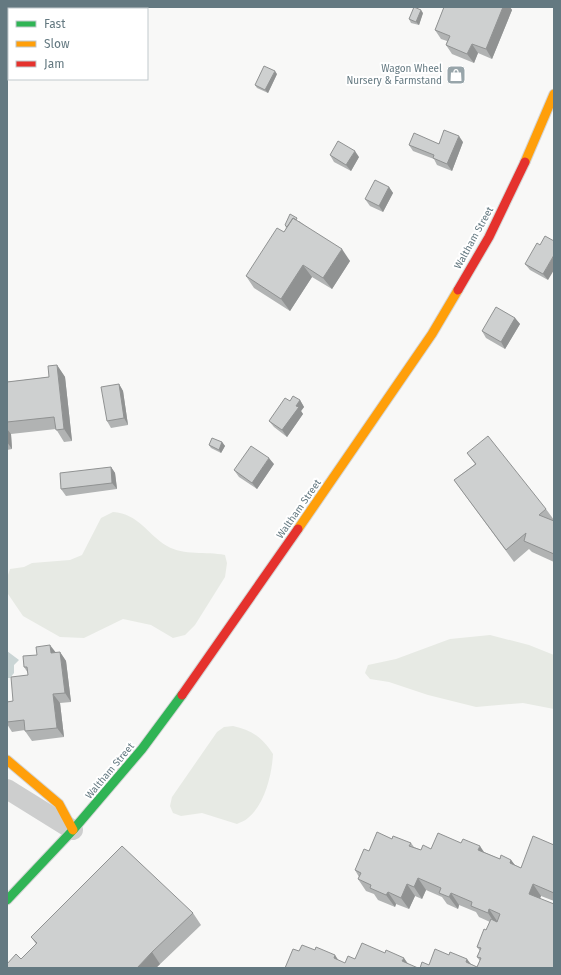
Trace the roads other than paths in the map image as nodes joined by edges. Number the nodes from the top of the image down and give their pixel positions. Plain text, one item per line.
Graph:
1 (554, 94) edge
2 (7, 760) edge
3 (7, 789) edge
4 (73, 830) junction
5 (7, 900) edge

1 - 4 main road, Waltham Street
2 - 4 main road
3 - 4 street
4 - 5 main road, Waltham Street

